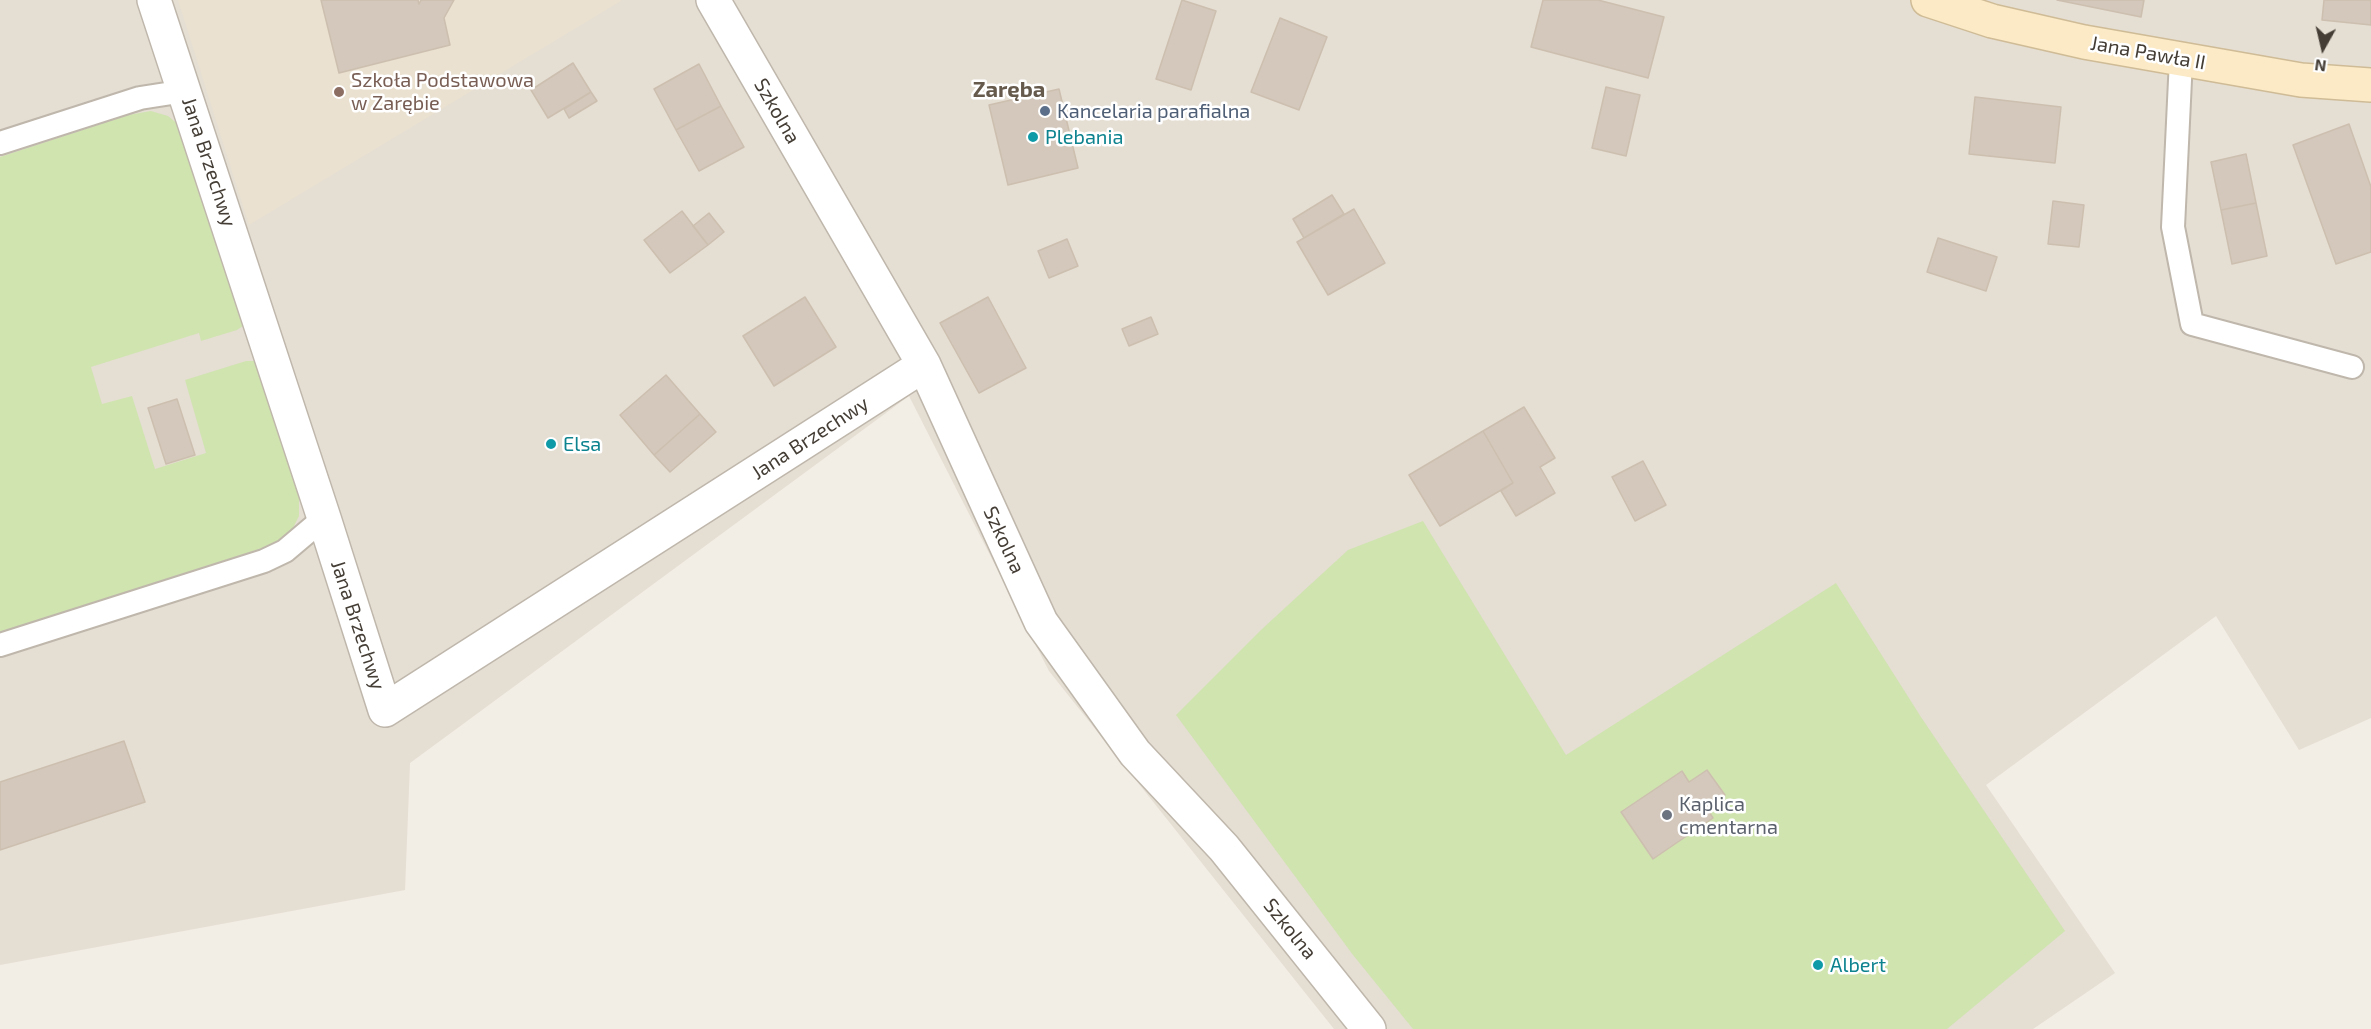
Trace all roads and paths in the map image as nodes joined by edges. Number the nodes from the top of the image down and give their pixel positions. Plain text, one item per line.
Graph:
1 (154, 0) edge
2 (713, 0) edge
3 (1928, 0) edge
4 (2181, 59) junction
5 (2371, 85) edge
6 (185, 91) junction
7 (0, 143) edge
8 (924, 365) junction
9 (2352, 367) dead end
10 (324, 518) junction
11 (0, 645) edge
12 (1369, 1029) edge

1 - 6 street, Jana Brzechwy
2 - 8 street, Szkolna
3 - 4 main road, Jana Pawła II
4 - 5 main road, Jana Pawła II
4 - 9 lane
6 - 7 lane
6 - 10 street, Jana Brzechwy
8 - 10 street, Jana Brzechwy
8 - 12 street, Szkolna
10 - 11 lane

